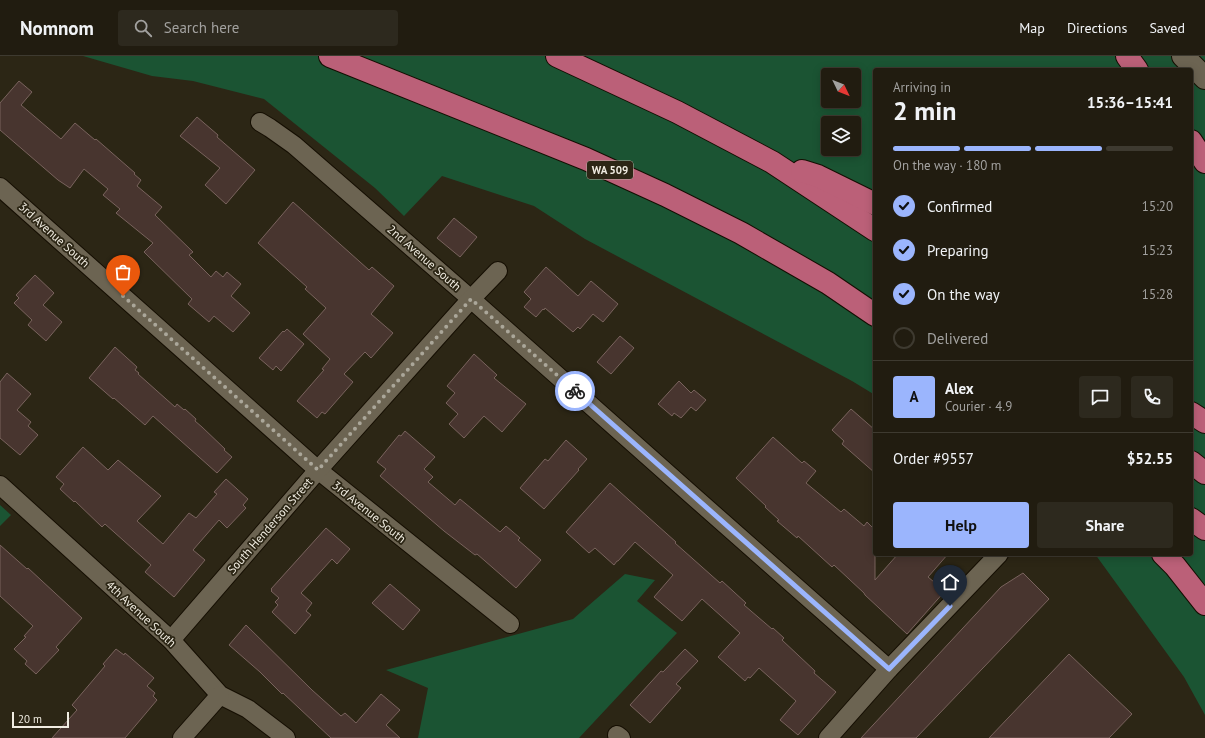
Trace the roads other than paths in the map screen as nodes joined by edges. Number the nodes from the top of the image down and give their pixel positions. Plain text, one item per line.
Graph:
1 (330, 56) edge
2 (557, 56) edge
3 (1126, 56) edge
4 (1183, 56) edge
5 (1135, 68) edge
6 (1205, 78) edge
7 (260, 122) dead end
8 (1193, 144) edge
9 (772, 162) junction
10 (1205, 162) edge
11 (0, 187) edge
12 (873, 203) edge
13 (873, 229) edge
14 (498, 271) dead end
15 (471, 299) junction
16 (873, 314) edge
17 (1193, 414) edge
18 (1205, 422) edge
19 (1193, 464) edge
20 (318, 470) junction
21 (1205, 473) edge
22 (0, 485) edge
23 (1193, 520) edge
24 (1205, 529) edge
25 (997, 556) edge
26 (1165, 556) edge
27 (1205, 604) edge
28 (510, 624) dead end
29 (171, 640) junction
30 (889, 669) junction
31 (220, 695) junction
32 (182, 738) edge
33 (286, 738) edge
34 (828, 738) edge

1 - 16 highway, WA 509
2 - 9 highway
3 - 5 highway
4 - 6 main road
7 - 15 street, 2nd Avenue South
8 - 10 highway
9 - 12 highway
9 - 13 highway
11 - 20 street, 3rd Avenue South
14 - 15 street, South Henderson Street
15 - 20 street, South Henderson Street
15 - 30 street, 2nd Avenue South
17 - 18 highway
19 - 21 highway
20 - 28 street, 3rd Avenue South
20 - 29 street, South Henderson Street
22 - 29 street, 4th Avenue South
23 - 24 highway
25 - 30 street
26 - 27 highway
29 - 31 street, 4th Avenue South
30 - 34 street
31 - 32 street
31 - 33 street, 4th Avenue South

